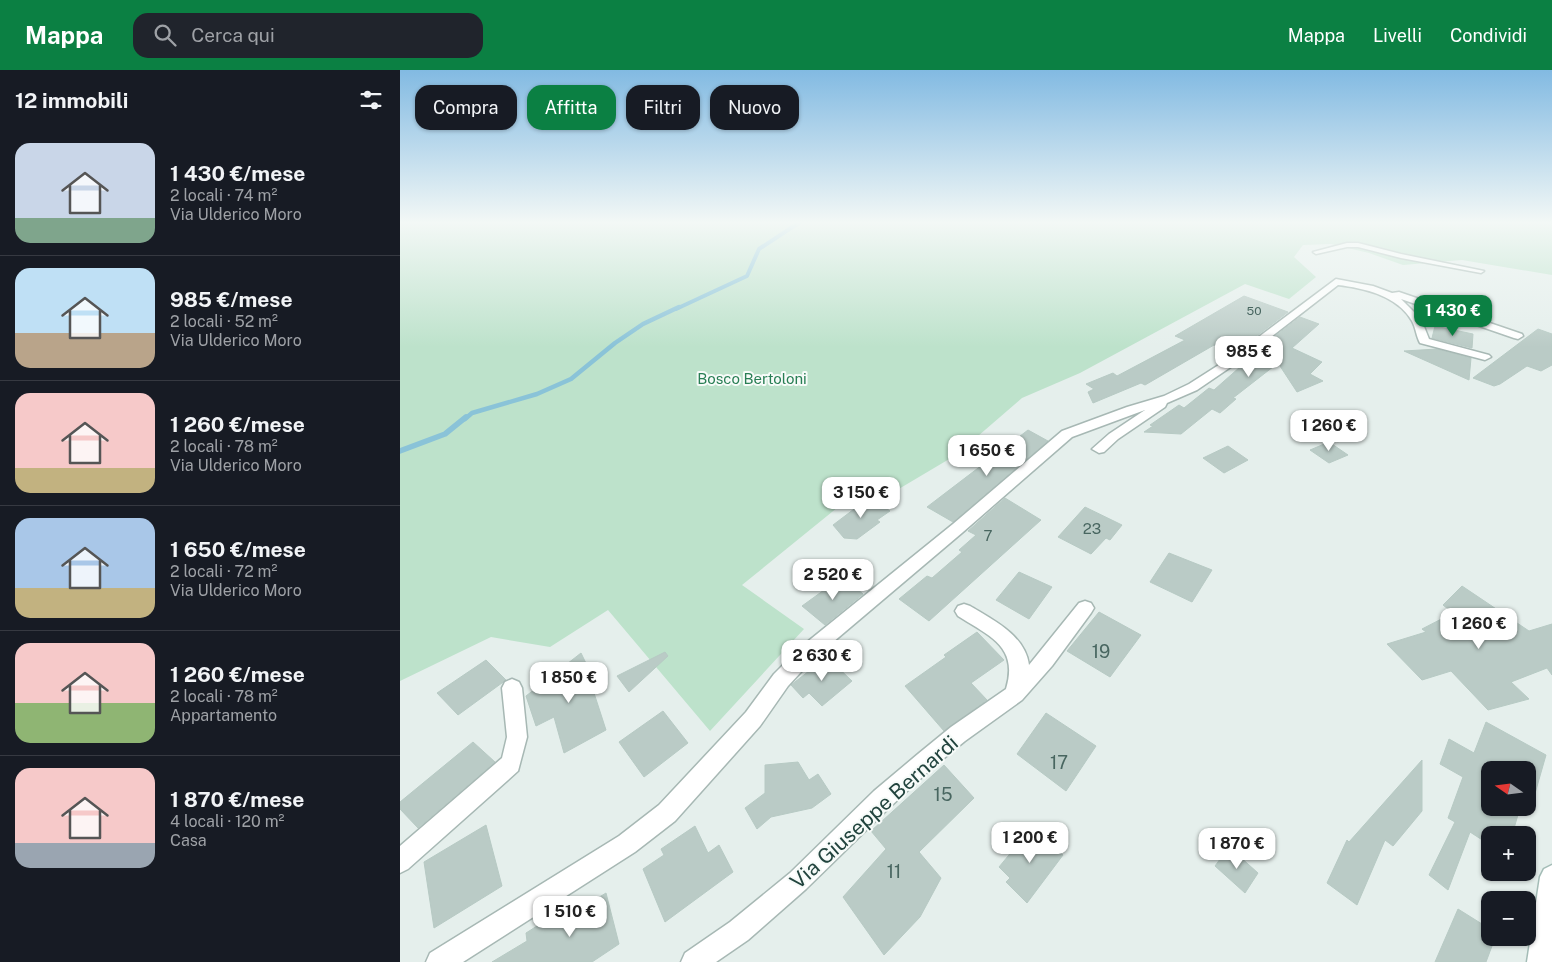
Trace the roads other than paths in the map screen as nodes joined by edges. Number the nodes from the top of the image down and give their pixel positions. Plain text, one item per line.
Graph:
1 (1442, 264) edge
2 (1481, 271) dead end
3 (1361, 275) dead end
4 (1518, 336) dead end
5 (1485, 357) dead end
6 (1168, 399) junction
7 (1099, 449) dead end
8 (1085, 608) dead end
9 (964, 611) dead end
10 (512, 688) dead end
11 (1015, 694) junction
12 (400, 861) edge
13 (1552, 877) edge
14 (439, 962) edge
15 (694, 962) edge
16 (1540, 962) edge

1 - 2 lane
3 - 4 street
5 - 6 street
6 - 7 street
6 - 14 street
8 - 11 street, Via Giuseppe Bernardi
9 - 11 street
10 - 12 street
11 - 15 street, Via Giuseppe Bernardi
13 - 16 street

